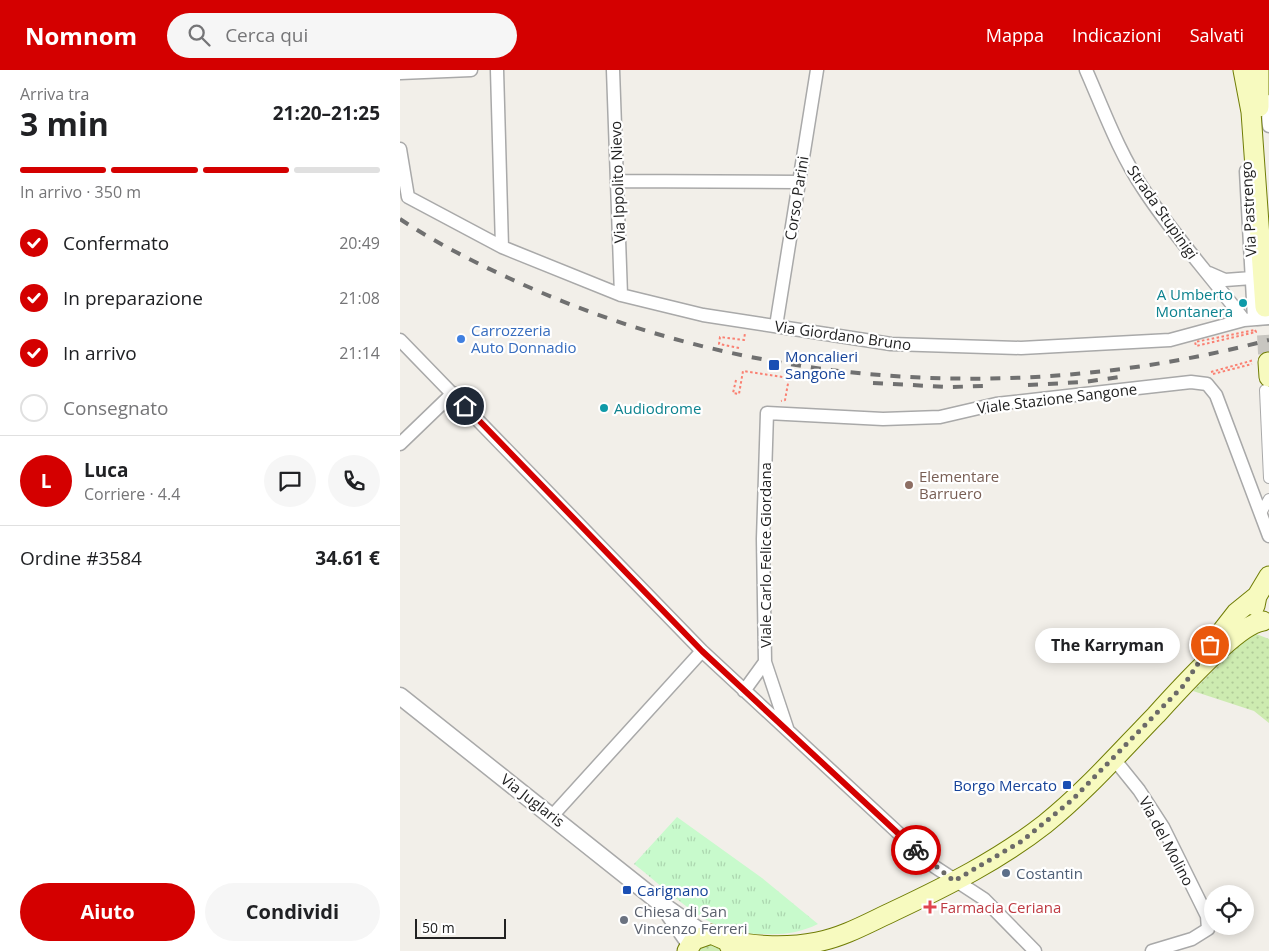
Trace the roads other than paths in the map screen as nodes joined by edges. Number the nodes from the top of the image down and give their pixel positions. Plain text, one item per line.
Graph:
1 (471, 70) edge
2 (498, 70) edge
3 (613, 70) edge
4 (817, 70) edge
5 (1086, 70) edge
6 (1243, 70) edge
7 (1259, 70) edge
8 (400, 73) edge
9 (1261, 101) edge
10 (1269, 126) edge
11 (400, 149) edge
12 (617, 181) junction
13 (798, 182) junction
14 (502, 247) junction
15 (1269, 258) edge
16 (1204, 271) junction
17 (1252, 278) junction
18 (621, 295) junction
19 (1258, 316) edge
20 (776, 326) junction
21 (400, 340) edge
22 (1263, 370) edge
23 (452, 393) junction
24 (774, 413) joint
25 (400, 444) edge
26 (1269, 478) edge
27 (1269, 499) edge
28 (1261, 514) junction
29 (1269, 536) edge
30 (1269, 576) edge
31 (1257, 596) junction
32 (1266, 622) edge
33 (702, 651) junction
34 (765, 662) junction
35 (1184, 685) junction
36 (744, 691) junction
37 (400, 696) edge
38 (788, 731) junction
39 (1114, 759) junction
40 (552, 815) junction
41 (954, 881) junction
42 (818, 942) junction
43 (694, 943) edge
44 (730, 946) edge
45 (766, 949) edge
46 (802, 951) edge
47 (1035, 951) edge
48 (1152, 951) edge

1 - 8 street
2 - 14 street
3 - 12 street, Via Ippolito Nievo
4 - 13 street, Corso Parini
5 - 16 street, Strada Stupinigi
6 - 9 main road, Via Pastrengo
7 - 9 main road, Via Pastrengo
9 - 10 street, Via Pastrengo
9 - 15 main road, Via Pastrengo
9 - 17 street, Via Pastrengo
9 - 19 main road, Via Pastrengo
11 - 14 street, Via Giordano Bruno
12 - 13 street
12 - 18 street, Via Ippolito Nievo
13 - 20 street, Corso Parini
14 - 18 street, Via Giordano Bruno
16 - 17 street, Strada Stupinigi
16 - 19 street, Strada Stupinigi
17 - 19 street, Via Pastrengo
18 - 20 street, Via Giordano Bruno
19 - 20 street, Via Giordano Bruno
21 - 23 street
22 - 26 street
23 - 25 street
23 - 33 street
24 - 28 street, Viale Stazione Sangone
24 - 34 street, Viale Carlo Felice Giordana
27 - 28 street
28 - 29 street, Viale Stazione Sangone
30 - 31 main road
31 - 32 main road
31 - 35 main road
32 - 35 main road
33 - 36 street
33 - 40 street
34 - 36 street, Viale Carlo Felice Giordana
34 - 38 street
35 - 39 main road
36 - 38 street
37 - 40 street, Via Juglaris
38 - 41 street
39 - 41 main road
39 - 48 street, Via del Molino
40 - 43 street, Via Juglaris
41 - 42 main road
41 - 47 street
42 - 45 main road
42 - 46 street
43 - 44 main road
44 - 45 main road

